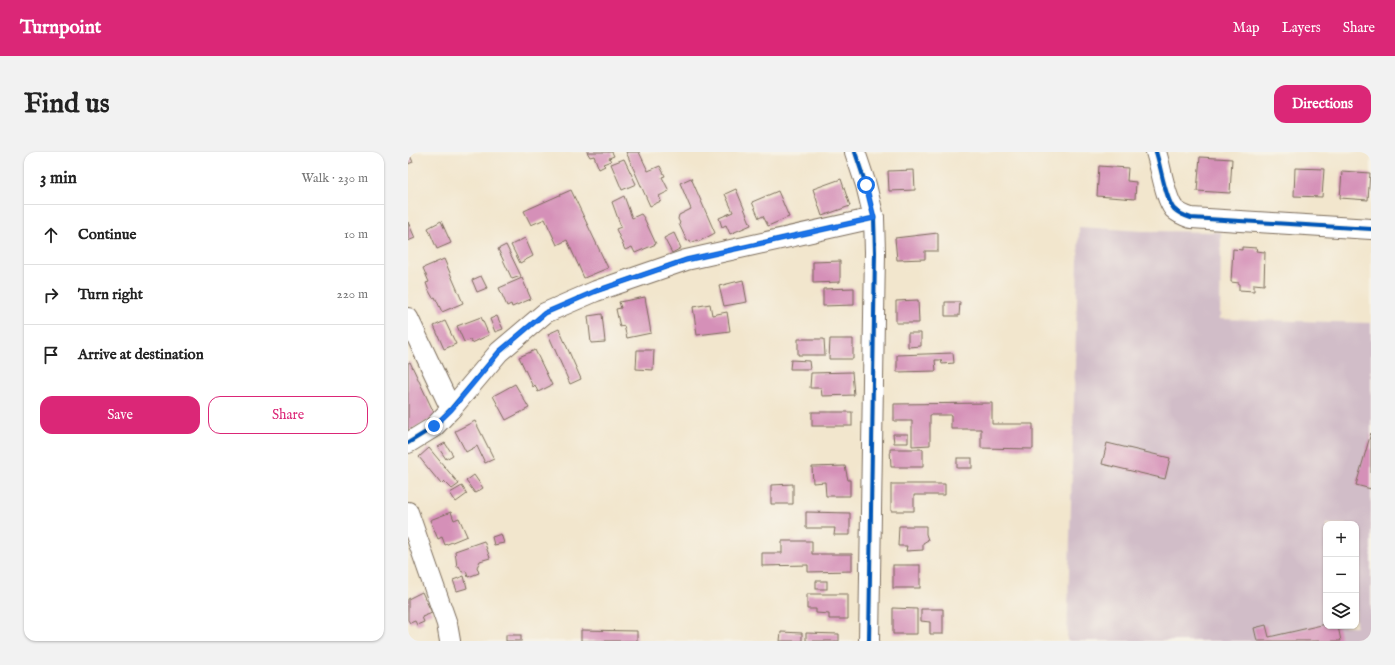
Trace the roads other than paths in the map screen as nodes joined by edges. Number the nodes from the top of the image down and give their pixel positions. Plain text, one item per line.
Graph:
1 (855, 152) edge
2 (1156, 152) edge
3 (874, 218) junction
4 (1371, 229) edge
5 (408, 318) edge
6 (451, 410) junction
7 (408, 443) edge
8 (408, 512) edge
9 (450, 641) edge
10 (869, 641) edge

1 - 3 street
2 - 4 street
3 - 6 street
3 - 10 street
5 - 6 street
6 - 7 street
8 - 9 street

